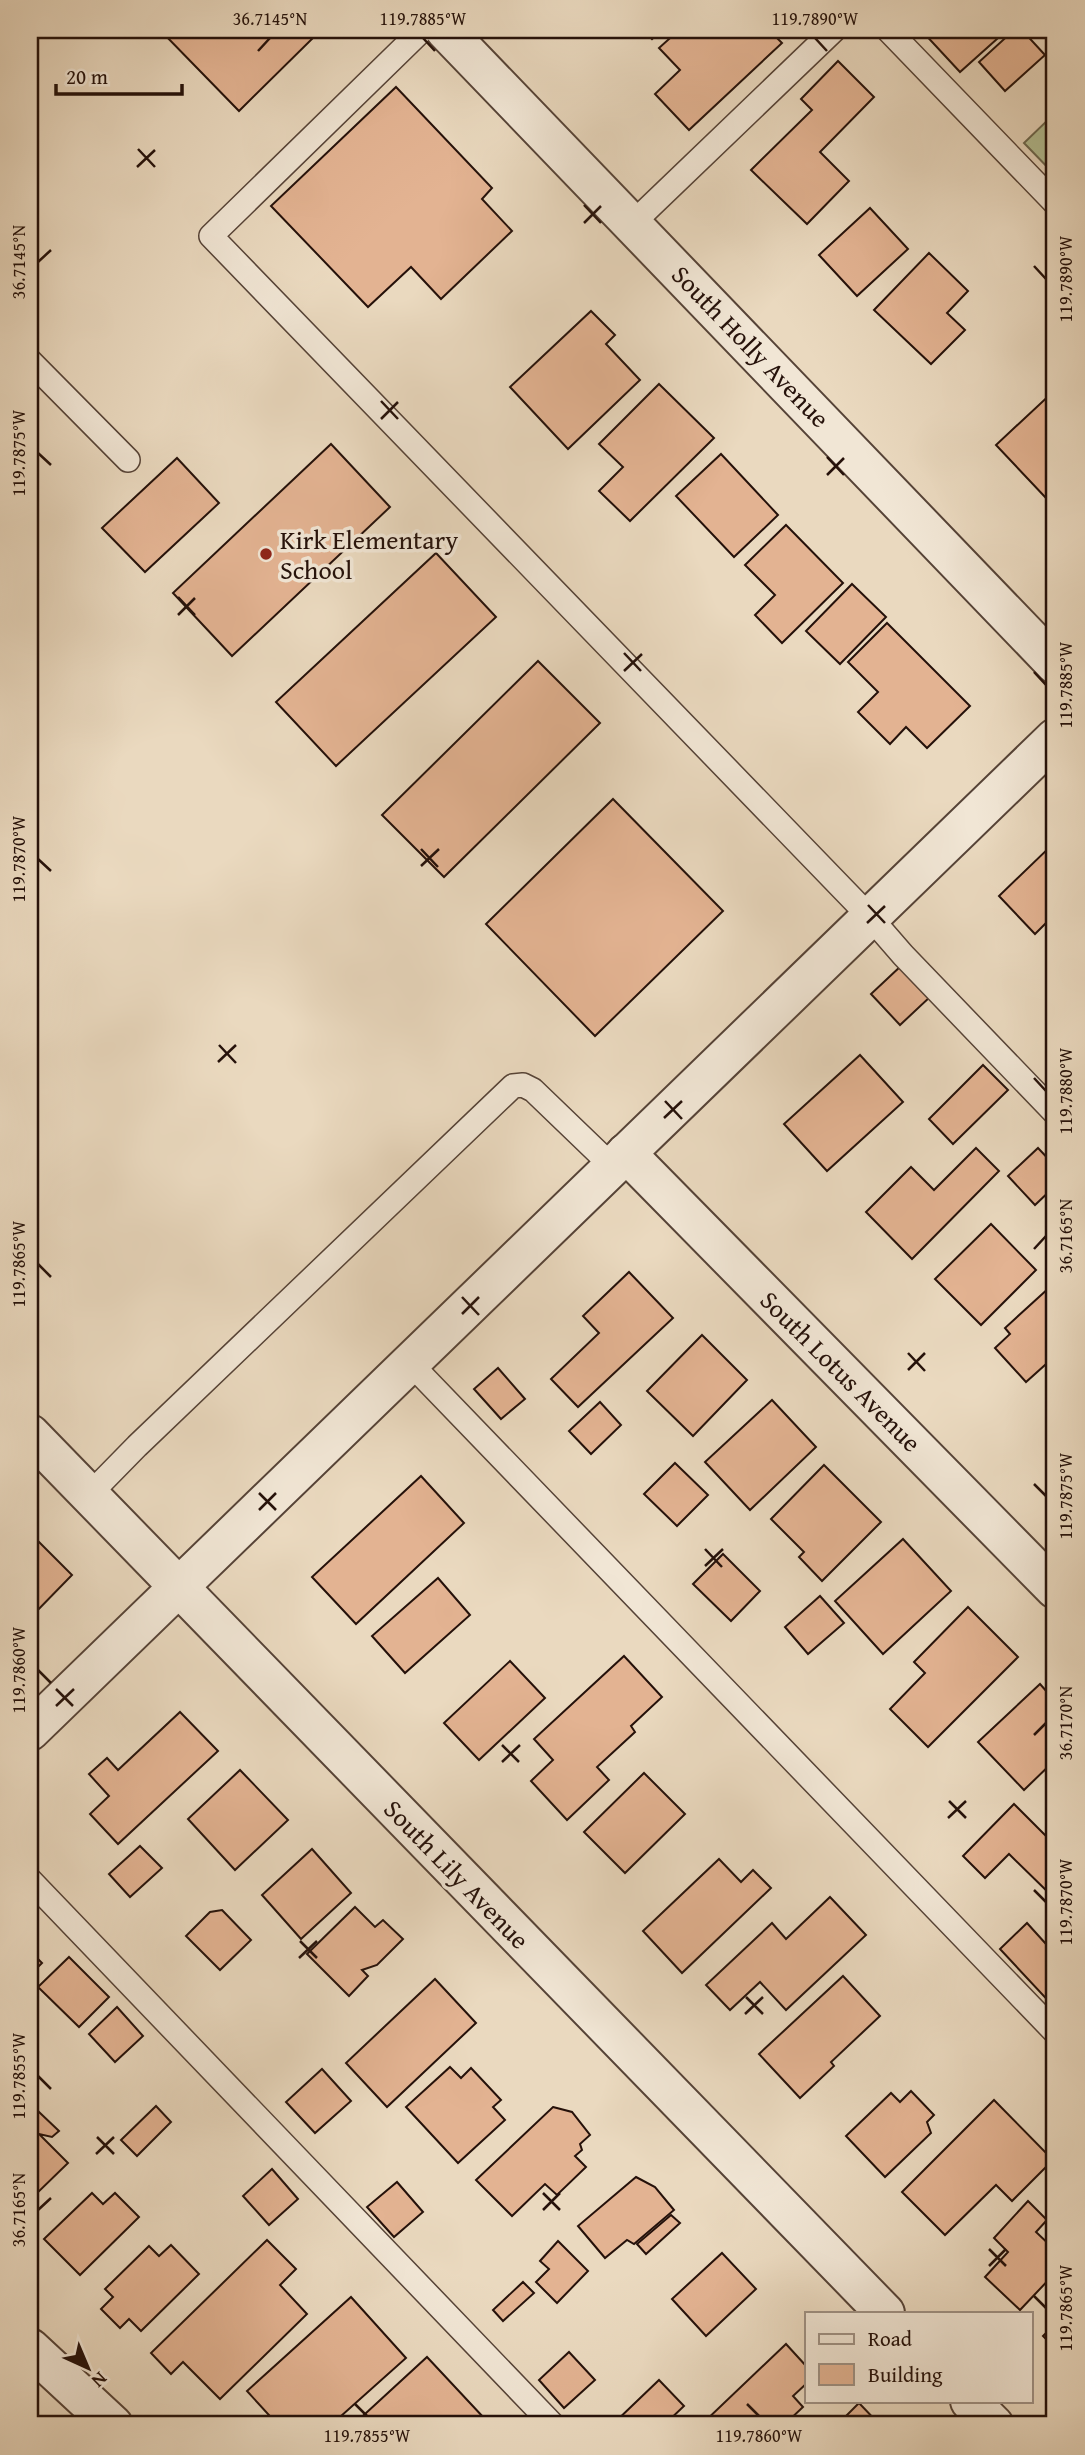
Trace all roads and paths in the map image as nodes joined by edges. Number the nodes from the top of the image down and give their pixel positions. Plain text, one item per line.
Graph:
1 (422, 30) edge
2 (445, 30) edge
3 (834, 30) edge
4 (888, 30) edge
5 (1055, 202) edge
6 (633, 223) junction
7 (30, 361) edge
8 (128, 460) dead end
9 (1055, 664) edge
10 (1055, 738) edge
11 (870, 917) junction
12 (1055, 1113) edge
13 (620, 1160) junction
14 (410, 1363) junction
15 (30, 1434) edge
16 (89, 1496) junction
17 (177, 1588) junction
18 (1055, 1589) edge
19 (30, 1731) edge
20 (30, 1880) edge
21 (1055, 2032) edge
22 (884, 2312) edge
23 (30, 2348) edge
24 (971, 2402) edge
25 (113, 2425) edge
26 (553, 2425) edge
27 (994, 2425) edge

1 - 11 lane
2 - 6 street, South Holly Avenue
3 - 6 lane
4 - 5 lane
6 - 9 street, South Holly Avenue
7 - 8 lane
10 - 11 street
11 - 12 lane
11 - 13 street
13 - 14 street
13 - 16 lane
13 - 18 street, South Lotus Avenue
14 - 17 street
14 - 21 lane
15 - 16 street, South Lily Avenue
16 - 17 street, South Lily Avenue
17 - 19 street
17 - 22 street, South Lily Avenue
20 - 26 lane
23 - 25 street
24 - 27 street

